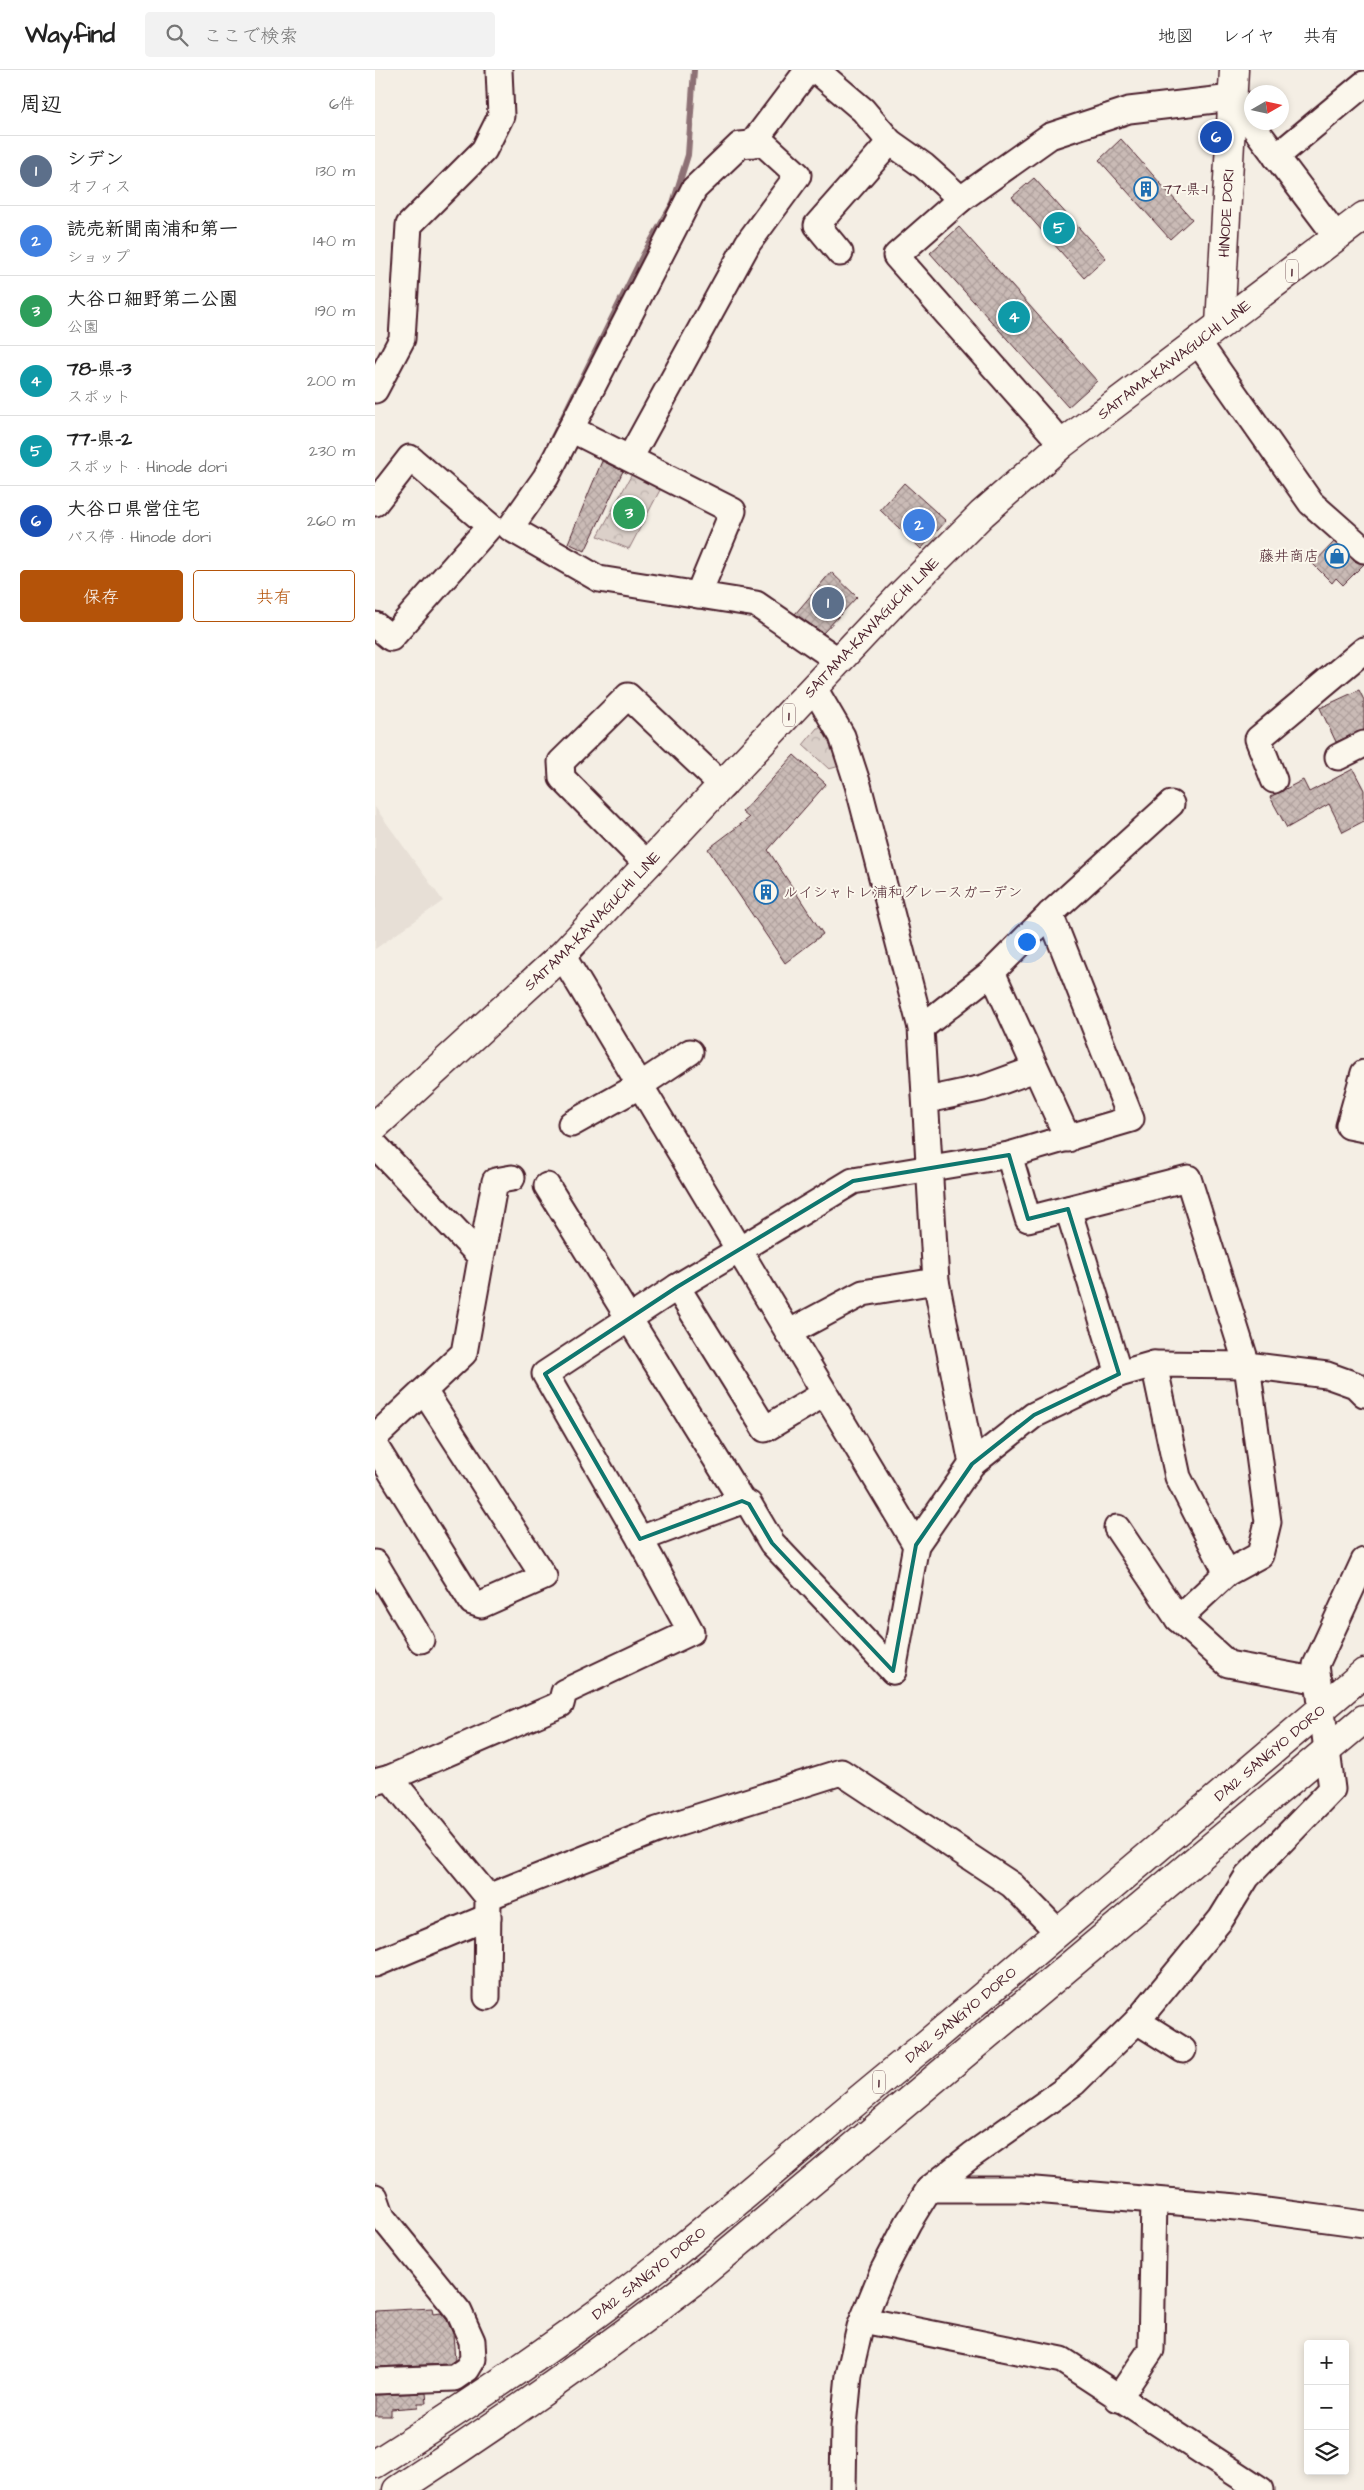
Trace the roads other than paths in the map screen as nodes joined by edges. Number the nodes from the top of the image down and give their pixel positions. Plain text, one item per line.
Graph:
1 (499, 70) edge
2 (808, 70) edge
3 (816, 70) edge
4 (1234, 70) edge
5 (1364, 84) edge
6 (1232, 98) junction
7 (890, 142) junction
8 (752, 144) junction
9 (1276, 157) junction
10 (961, 200) junction
11 (1364, 216) edge
12 (1337, 237) junction
13 (840, 253) dead end
14 (1220, 325) junction
15 (1198, 342) junction
16 (375, 390) edge
17 (571, 429) junction
18 (1062, 444) junction
19 (630, 458) junction
20 (375, 503) edge
21 (1364, 550) edge
22 (698, 595) junction
23 (375, 625) edge
24 (1364, 650) edge
25 (839, 661) junction
26 (814, 688) junction
27 (1364, 744) edge
28 (1338, 757) dead end
29 (1274, 780) dead end
30 (723, 786) junction
31 (1171, 804) dead end
32 (649, 865) junction
33 (1050, 914) junction
34 (562, 955) junction
35 (992, 972) junction
36 (921, 1028) junction
37 (690, 1052) dead end
38 (1035, 1069) junction
39 (1364, 1073) edge
40 (639, 1086) junction
41 (927, 1100) junction
42 (571, 1124) dead end
43 (375, 1126) edge
44 (1364, 1129) edge
45 (1068, 1139) junction
46 (375, 1145) edge
47 (1009, 1155) junction
48 (930, 1167) junction
49 (512, 1178) dead end
50 (547, 1186) dead end
51 (1068, 1209) junction
52 (739, 1250) junction
53 (481, 1257) junction
54 (936, 1281) junction
55 (677, 1287) junction
56 (630, 1317) junction
57 (788, 1333) junction
58 (1154, 1364) junction
59 (1247, 1365) junction
60 (1119, 1374) junction
61 (424, 1391) junction
62 (824, 1394) junction
63 (1364, 1394) edge
64 (375, 1437) edge
65 (375, 1446) edge
66 (972, 1464) junction
67 (742, 1501) junction
68 (1117, 1528) dead end
69 (641, 1539) junction
70 (916, 1545) junction
71 (1364, 1561) edge
72 (375, 1563) edge
73 (1227, 1573) junction
74 (1178, 1619) junction
75 (421, 1640) dead end
76 (1364, 1673) edge
77 (1319, 1681) junction
78 (1322, 1709) junction
79 (1364, 1719) edge
80 (1329, 1750) junction
81 (383, 1780) edge
82 (488, 1907) junction
83 (1058, 1932) junction
84 (375, 1964) edge
85 (487, 1997) dead end
86 (1137, 2021) junction
87 (1183, 2050) dead end
88 (929, 2189) junction
89 (375, 2197) edge
90 (1154, 2200) junction
91 (1364, 2224) edge
92 (863, 2320) junction
93 (375, 2381) edge
94 (1118, 2399) junction
95 (375, 2464) edge
96 (397, 2490) edge
97 (843, 2490) edge
98 (1261, 2490) edge

1 - 16 street
2 - 8 street
3 - 7 street
4 - 6 main road, HINODE DORI
5 - 9 street
6 - 9 street
6 - 10 street
6 - 14 main road, HINODE DORI
7 - 10 street
7 - 13 street
8 - 17 street
8 - 19 street
9 - 12 street
10 - 18 street
11 - 12 main road, SAITAMA-KAWAGUCHI LINE / 1
12 - 14 main road, SAITAMA-KAWAGUCHI LINE / 1
14 - 15 main road, SAITAMA-KAWAGUCHI LINE / 1
15 - 18 main road, SAITAMA-KAWAGUCHI LINE / 1
15 - 21 street
17 - 19 street
17 - 22 street
18 - 25 main road, SAITAMA-KAWAGUCHI LINE / 1
19 - 22 street
20 - 23 street
22 - 25 street
24 - 29 street
25 - 26 main road, SAITAMA-KAWAGUCHI LINE / 1
26 - 30 main road, SAITAMA-KAWAGUCHI LINE / 1
26 - 36 street
27 - 28 street
30 - 32 main road, SAITAMA-KAWAGUCHI LINE / 1
30 - 32 street
31 - 33 street
32 - 34 main road, SAITAMA-KAWAGUCHI LINE / 1
33 - 35 street
33 - 45 street
34 - 40 street
34 - 43 main road, SAITAMA-KAWAGUCHI LINE / 1
35 - 36 street
35 - 38 street
36 - 41 street
37 - 40 street
38 - 41 street
38 - 45 street
39 - 44 street
40 - 42 street
40 - 52 street
41 - 48 street
45 - 47 street
46 - 53 street
47 - 48 street
47 - 51 street
48 - 52 street
48 - 54 street
49 - 53 street
50 - 56 street
51 - 59 street
51 - 60 street
52 - 55 street
52 - 57 street
53 - 61 street
54 - 57 street
54 - 66 street
55 - 56 street
55 - 62 street
56 - 67 street
56 - 69 street
57 - 62 street
58 - 59 street
58 - 60 street
58 - 73 street
59 - 63 street
59 - 73 street
60 - 66 street
61 - 64 street
61 - 65 street
62 - 70 street
66 - 70 street
67 - 69 street
67 - 70 street
68 - 74 street
69 - 81 street
71 - 77 street
72 - 75 street
73 - 74 street
74 - 77 street
76 - 78 main road, DAI2 SANGYO DORO / 1
77 - 78 street
78 - 80 street
78 - 83 main road, DAI2 SANGYO DORO / 1
79 - 80 main road, 1
80 - 86 street
80 - 96 main road, 1
81 - 82 street
82 - 83 street
82 - 84 street
82 - 85 street
83 - 95 main road, DAI2 SANGYO DORO / 1
86 - 87 street
86 - 88 street
88 - 90 street
88 - 92 street
89 - 93 street
90 - 91 street
90 - 94 street
92 - 94 street
92 - 97 street
94 - 98 street

